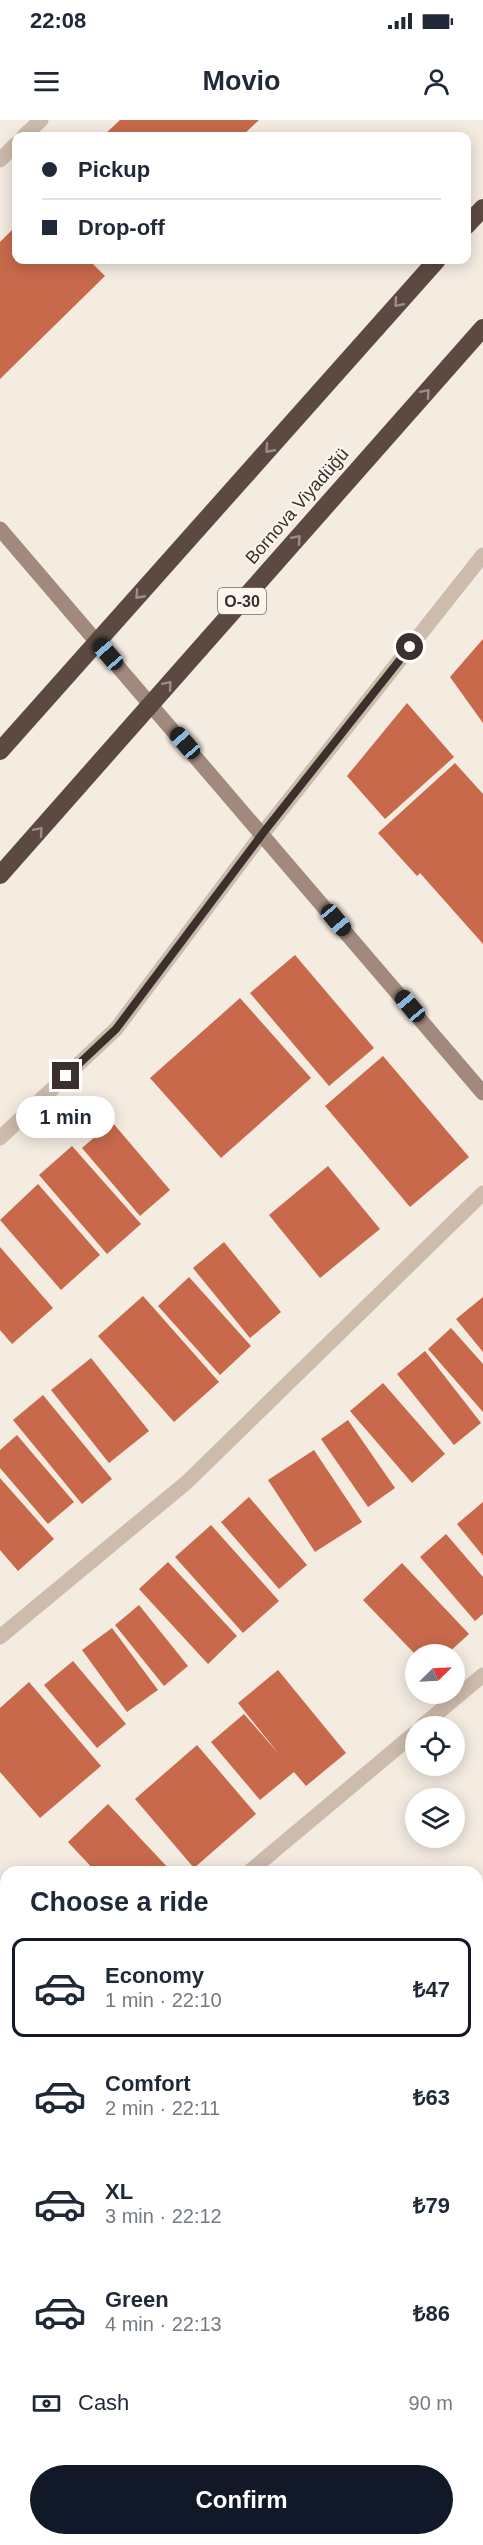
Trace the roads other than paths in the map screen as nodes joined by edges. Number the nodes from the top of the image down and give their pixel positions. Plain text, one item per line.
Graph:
1 (42, 120) edge
2 (28, 132) edge
3 (12, 148) edge
4 (0, 160) edge
5 (483, 208) edge
6 (471, 221) edge
7 (433, 264) edge
8 (483, 328) edge
9 (0, 529) edge
10 (483, 555) edge
11 (0, 751) edge
12 (263, 833) junction
13 (0, 875) edge
14 (483, 1093) edge
15 (0, 1138) edge
16 (483, 1193) edge
17 (0, 1637) edge
18 (483, 1675) edge
19 (434, 1716) edge
20 (405, 1741) edge
21 (256, 1866) edge

1 - 2 street
3 - 4 street
5 - 6 highway
7 -> 11 highway, bridge
13 -> 8 highway, Bornova Viyadüğü / O-30, bridge
9 - 12 main road
10 - 12 street
12 - 14 main road
12 - 15 street
16 - 17 street
18 - 19 street
20 - 21 street

